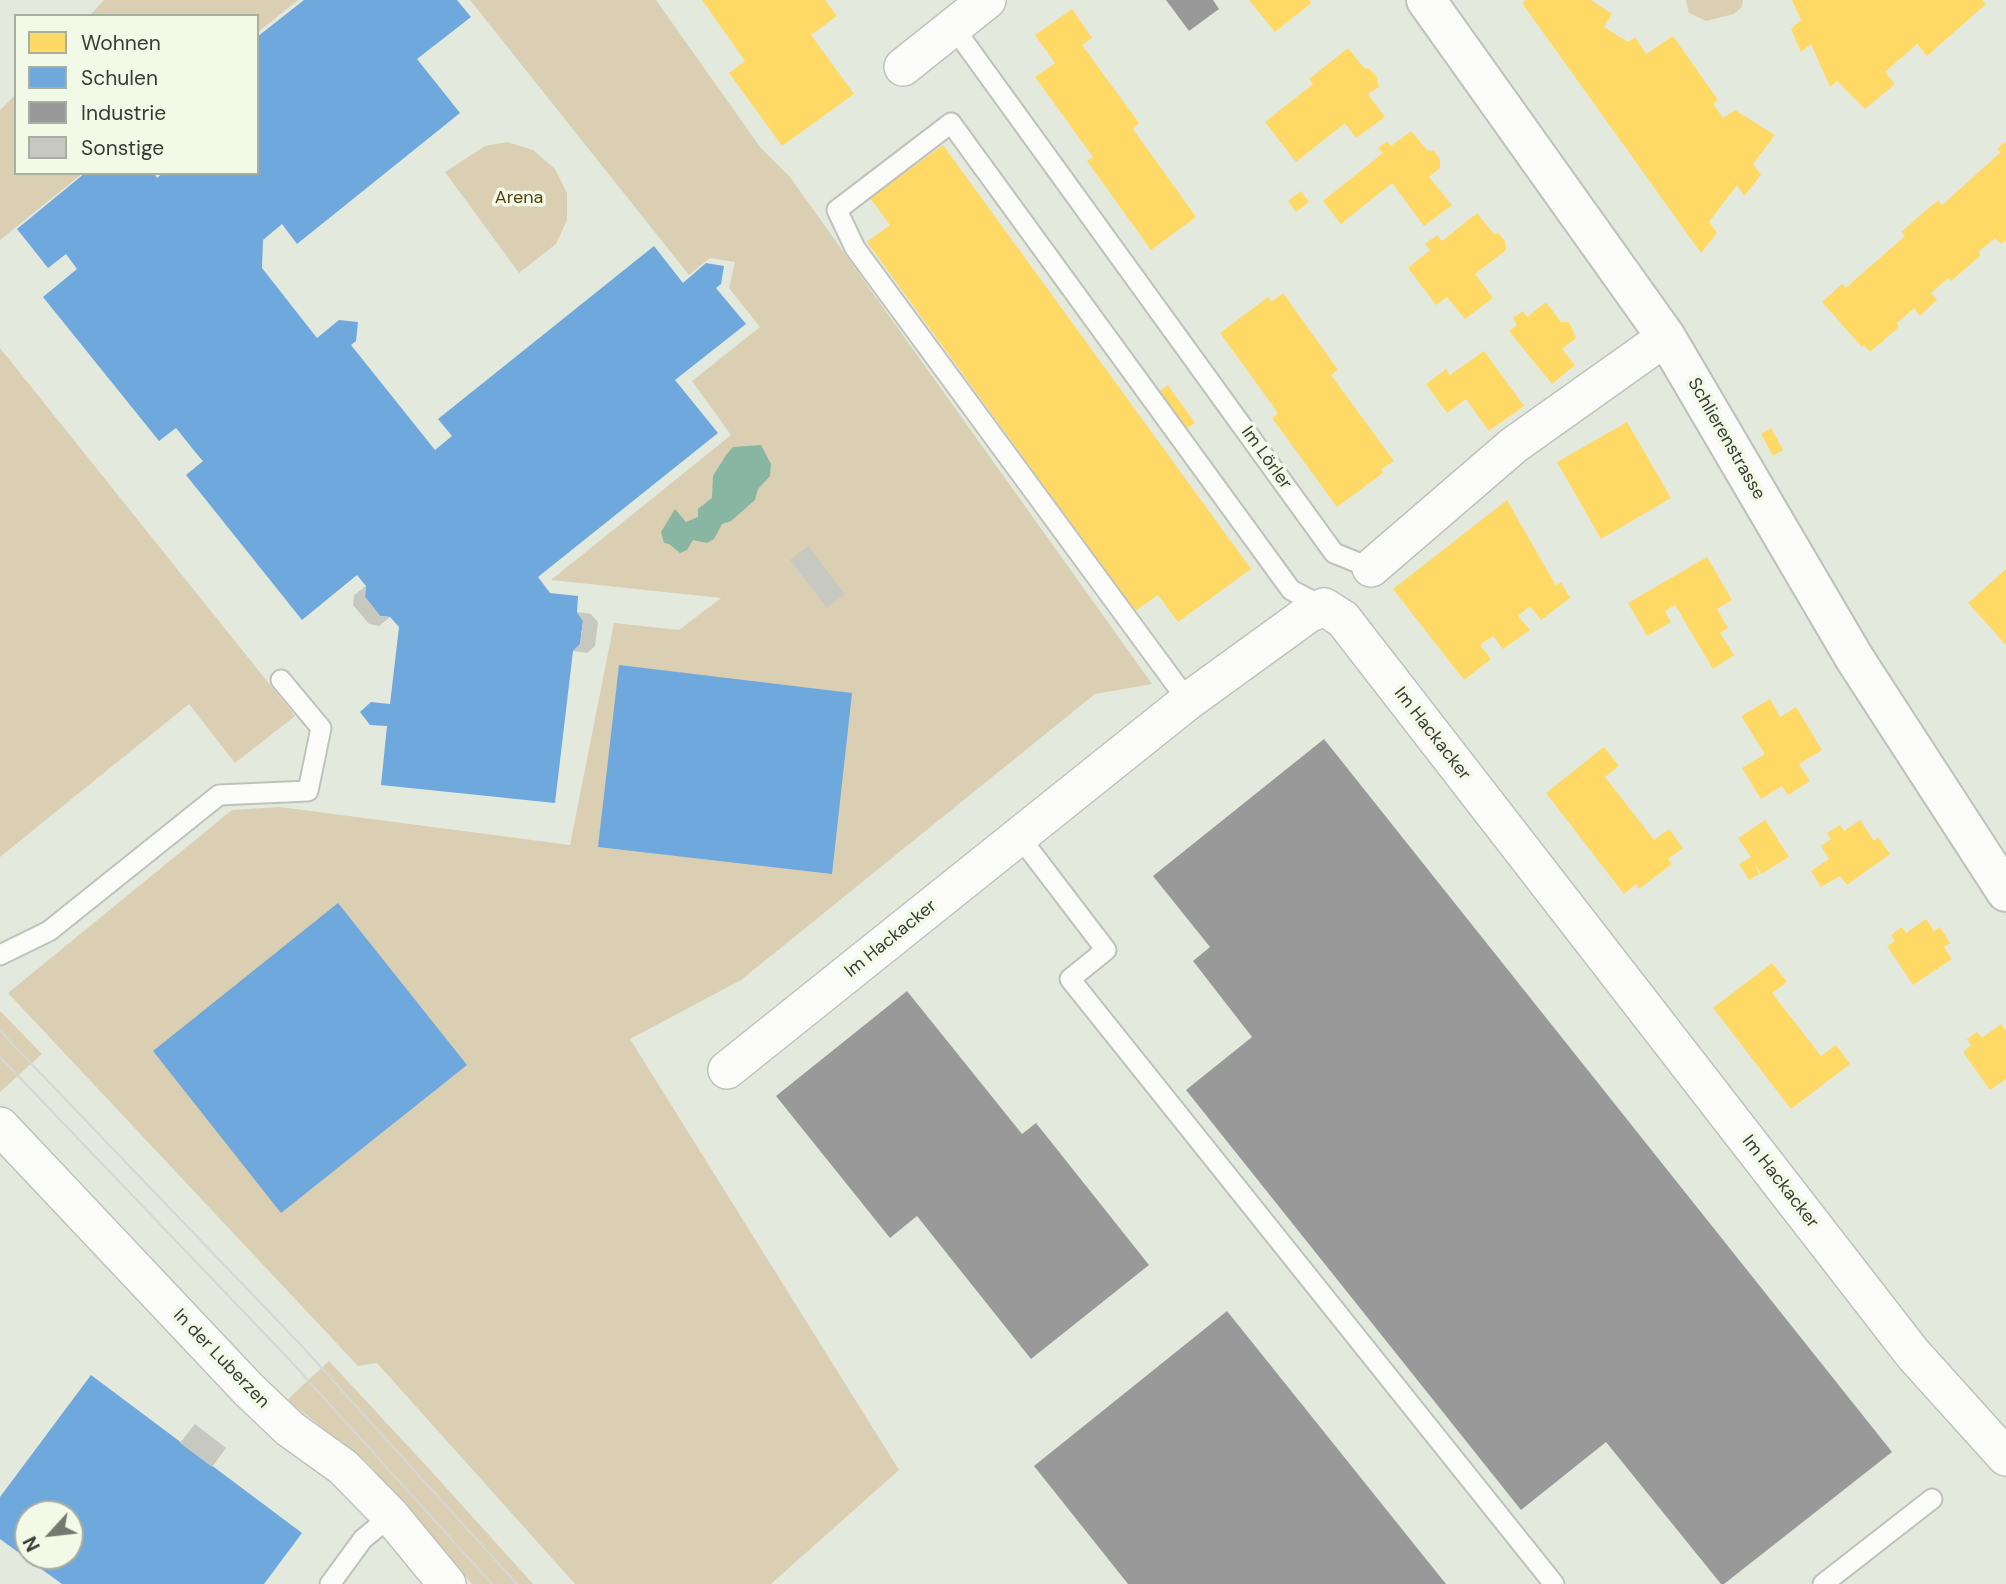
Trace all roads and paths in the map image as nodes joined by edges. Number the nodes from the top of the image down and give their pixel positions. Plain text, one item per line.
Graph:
1 (987, 0) edge
2 (1426, 0) edge
3 (954, 28) junction
4 (904, 67) dead end
5 (1666, 337) junction
6 (1371, 568) joint
7 (1324, 607) junction
8 (281, 680) dead end
9 (1188, 701) junction
10 (1020, 836) junction
11 (2006, 892) edge
12 (0, 955) edge
13 (727, 1070) dead end
14 (0, 1126) edge
15 (2006, 1457) edge
16 (1932, 1499) dead end
17 (391, 1516) junction
18 (330, 1584) edge
19 (447, 1584) edge
20 (1554, 1584) edge
21 (1823, 1584) edge

1 - 3 street
2 - 5 street, Schlierenstrasse
3 - 4 street
3 - 6 lane, Im Lörler
5 - 6 street, Im Lörler
5 - 11 street, Schlierenstrasse
7 - 9 street, Im Hackacker
7 - 9 lane
7 - 15 street, Im Hackacker
8 - 12 lane
9 - 10 street, Im Hackacker
10 - 13 street, Im Hackacker
10 - 20 lane
14 - 17 street, In der Luberzen
16 - 21 lane
17 - 18 lane
17 - 19 street, In der Luberzen

